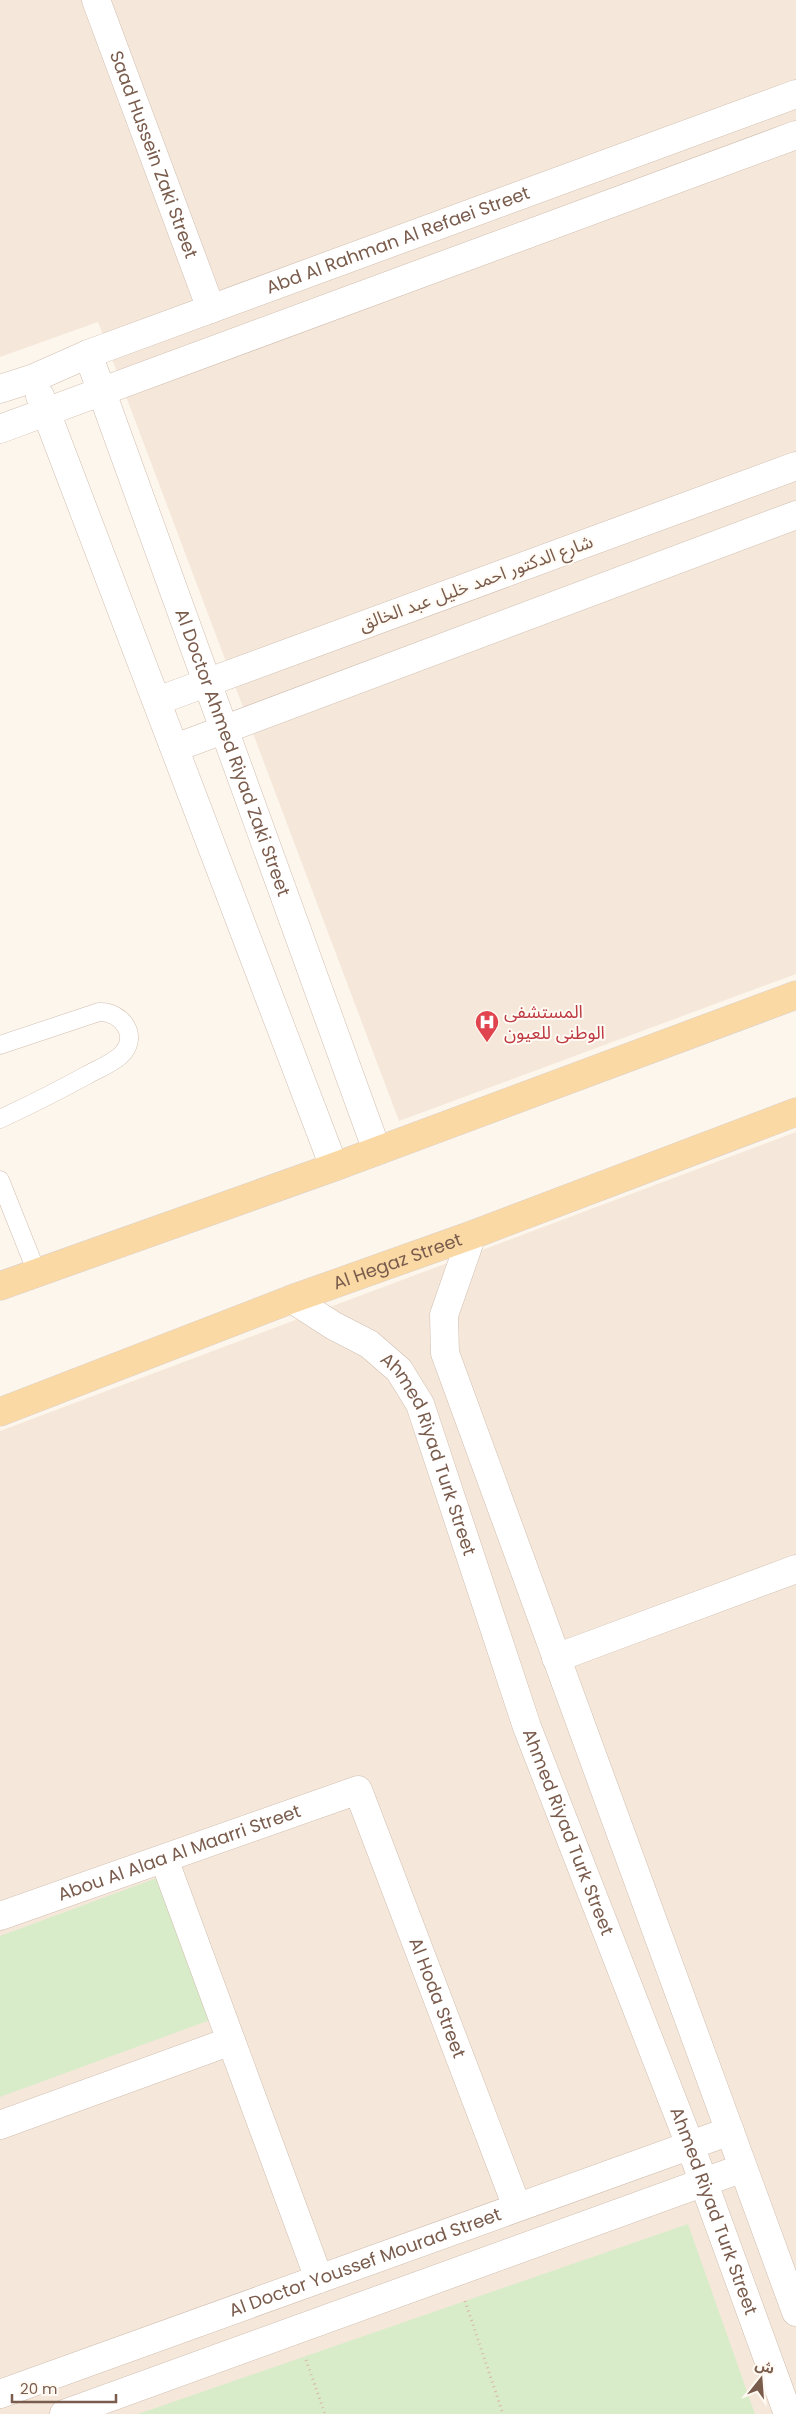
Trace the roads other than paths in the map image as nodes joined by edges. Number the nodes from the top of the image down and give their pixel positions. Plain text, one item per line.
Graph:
1 (96, 0) edge
2 (796, 94) edge
3 (796, 135) edge
4 (211, 309) junction
5 (88, 354) junction
6 (34, 378) junction
7 (0, 389) edge
8 (101, 392) junction
9 (46, 412) junction
10 (0, 428) edge
11 (796, 466) edge
12 (796, 515) edge
13 (206, 683) junction
14 (157, 700) junction
15 (224, 730) junction
16 (175, 748) junction
17 (796, 995) edge
18 (0, 1045) edge
19 (796, 1112) edge
20 (0, 1119) edge
21 (377, 1151) junction
22 (334, 1167) junction
23 (0, 1180) edge
24 (472, 1235) junction
25 (37, 1273) junction
26 (0, 1286) edge
27 (292, 1299) junction
28 (0, 1412) edge
29 (796, 1569) edge
30 (556, 1658) junction
31 (358, 1790) joint
32 (164, 1858) junction
33 (0, 1916) edge
34 (231, 2041) junction
35 (0, 2125) edge
36 (730, 2131) junction
37 (690, 2145) junction
38 (743, 2168) junction
39 (704, 2182) junction
40 (517, 2207) junction
41 (319, 2279) junction
42 (796, 2312) edge
43 (0, 2394) edge
44 (64, 2414) edge
45 (788, 2414) edge

1 - 4 street, Saad Hussein Zaki Street
2 - 4 street, Abd Al Rahman Al Refaei Street
3 - 8 street
4 - 5 street, Abd Al Rahman Al Refaei Street
5 - 6 street, Abd Al Rahman Al Refaei Street
5 - 8 street, Al Doctor Ahmed Riyad Zaki Street
6 - 7 street, Abd Al Rahman Al Refaei Street
6 - 9 street
8 - 9 street
8 - 13 street, Al Doctor Ahmed Riyad Zaki Street
9 - 10 street
9 - 14 street
11 - 13 street, شارع الدكتور احمد خليل عبد الخالق
12 - 15 street
13 - 14 street, شارع الدكتور احمد خليل عبد الخالق
13 - 15 street, Al Doctor Ahmed Riyad Zaki Street
14 - 16 street
15 - 16 street
15 - 21 street, Al Doctor Ahmed Riyad Zaki Street
16 - 22 street
17 - 21 main road
18 - 20 lane
19 - 24 main road, Al Hegaz Street
21 - 22 main road
22 - 25 main road
23 - 25 lane
24 - 27 main road, Al Hegaz Street
24 - 30 street
25 - 26 main road
27 - 28 main road, Al Hegaz Street
27 - 37 street, Ahmed Riyad Turk Street
29 - 30 street
30 - 36 street
31 - 32 street, Abou Al Alaa Al Maarri Street
31 - 40 street, Al Hoda Street
32 - 33 street, Abou Al Alaa Al Maarri Street
32 - 34 street
34 - 35 street
34 - 41 street
36 - 37 street, Al Doctor Youssef Mourad Street
36 - 38 street
37 - 39 street, Ahmed Riyad Turk Street
37 - 40 street, Al Doctor Youssef Mourad Street
38 - 39 street
38 - 42 street
39 - 44 street
39 - 45 street, Ahmed Riyad Turk Street
40 - 41 street, Al Doctor Youssef Mourad Street
41 - 43 street, Al Doctor Youssef Mourad Street

